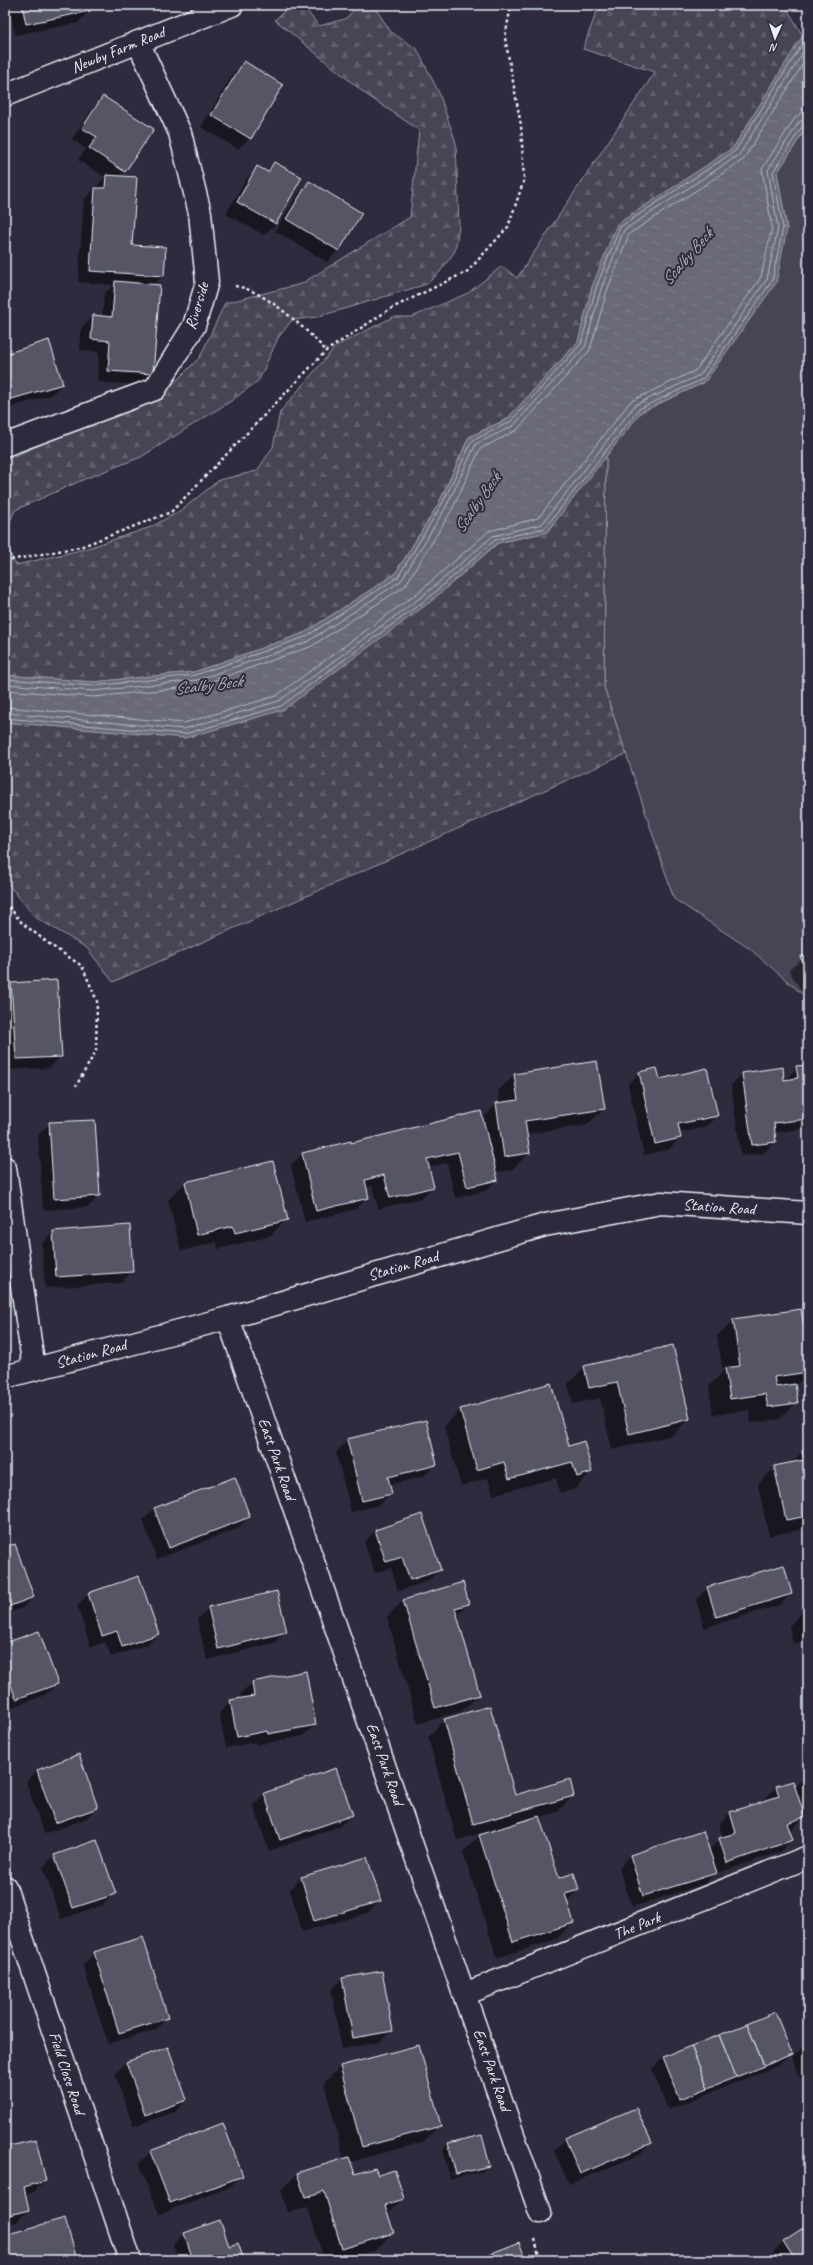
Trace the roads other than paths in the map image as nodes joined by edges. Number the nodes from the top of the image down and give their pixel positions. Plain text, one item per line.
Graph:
1 (232, 5) edge
2 (138, 42) junction
3 (5, 95) edge
4 (5, 445) edge
5 (5, 1168) edge
6 (808, 1213) edge
7 (228, 1318) junction
8 (34, 1369) junction
9 (5, 1377) edge
10 (808, 1857) edge
11 (5, 1887) edge
12 (465, 1994) junction
13 (540, 2212) dead end
14 (130, 2260) edge

1 - 2 street, Newby Farm Road
2 - 3 street, Newby Farm Road
2 - 4 street, Riverside
5 - 8 street
6 - 7 street, Station Road
7 - 8 street, Station Road
7 - 12 street, East Park Road
8 - 9 street, Station Road
10 - 12 street, The Park
11 - 14 street, Field Close Road
12 - 13 street, East Park Road

